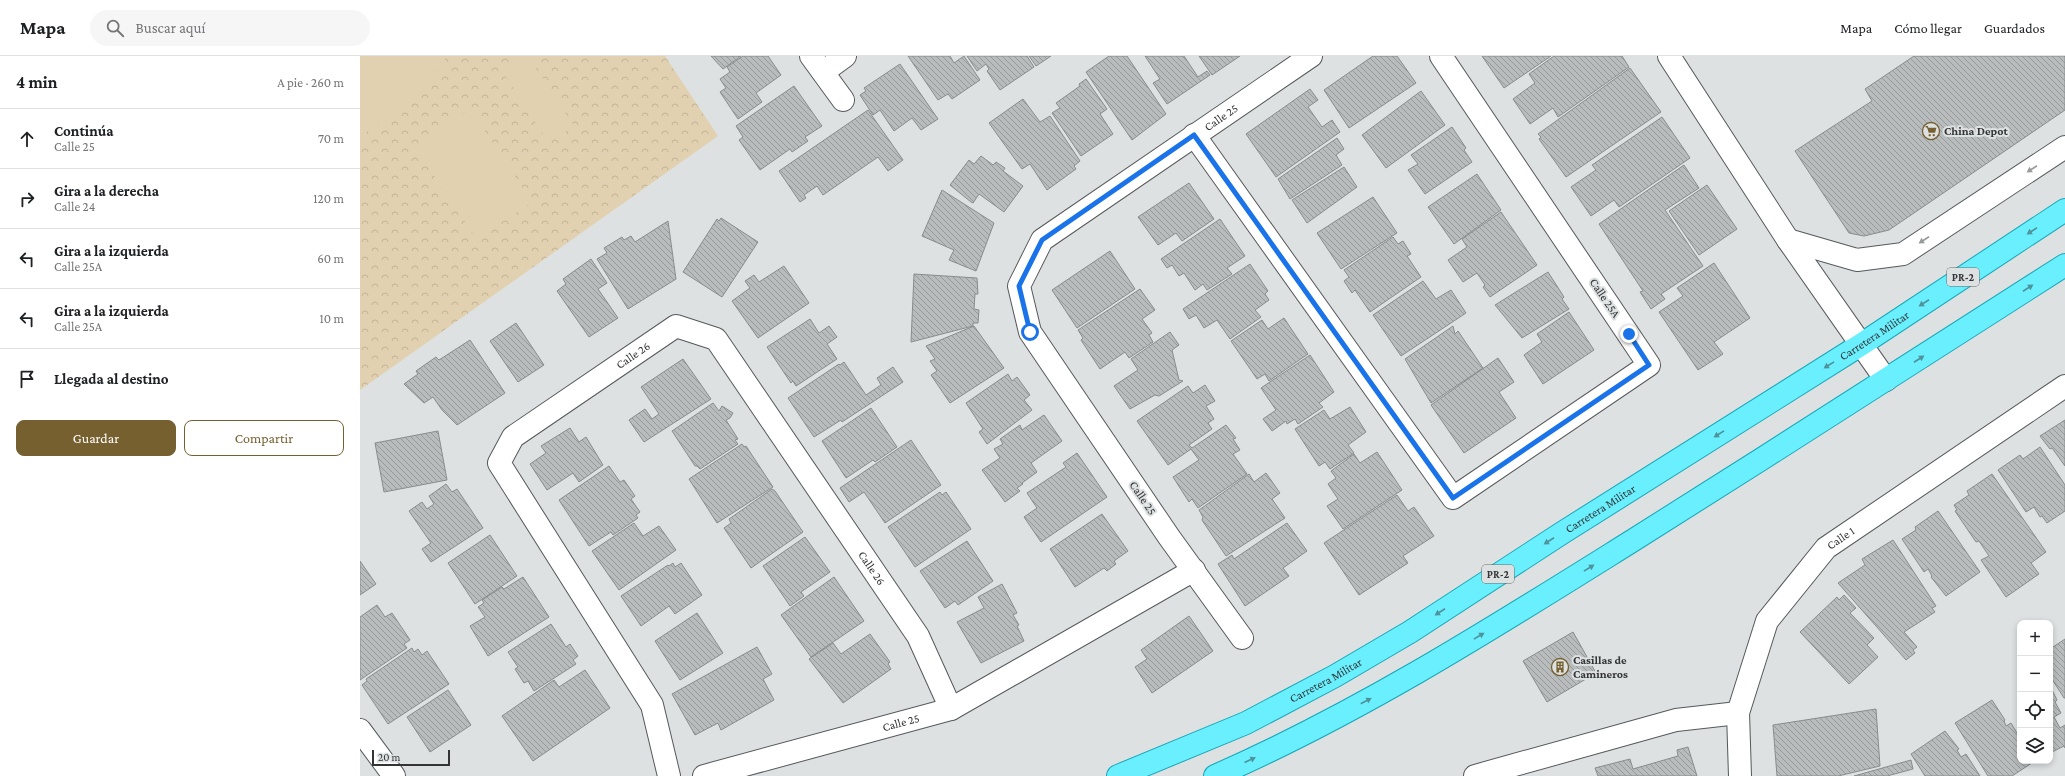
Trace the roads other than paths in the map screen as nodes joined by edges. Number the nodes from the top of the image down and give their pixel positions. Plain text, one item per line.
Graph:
1 (845, 56) edge
2 (1310, 56) edge
3 (1442, 56) edge
4 (1669, 56) edge
5 (817, 64) edge
6 (843, 100) dead end
7 (1194, 135) junction
8 (2065, 147) edge
9 (2065, 210) edge
10 (1788, 240) junction
11 (2065, 265) edge
12 (1862, 344) junction
13 (1886, 380) junction
14 (2065, 386) edge
15 (1194, 570) junction
16 (1242, 638) dead end
17 (952, 709) junction
18 (1738, 713) junction
19 (360, 730) edge
20 (394, 776) edge
21 (669, 776) edge
22 (704, 776) edge
23 (1118, 776) edge
24 (1215, 776) edge
25 (1475, 776) edge
26 (1740, 776) edge

1 - 5 street
2 - 7 street, Calle 25
3 - 7 street, Calle 25A
4 - 10 street
5 - 6 street
7 - 15 street, Calle 25
8 -> 10 street
9 -> 12 main road, Carretera Militar / PR-2
10 - 12 street
13 -> 11 main road
12 - 13 street
12 -> 23 main road, Carretera Militar / PR-2
24 -> 13 main road
14 - 18 street, Calle 1
15 - 16 street
15 - 17 street, Calle 25
17 - 21 street, Calle 26
17 - 22 street, Calle 25
18 - 25 street
18 - 26 street, Calle 1
19 - 20 street

